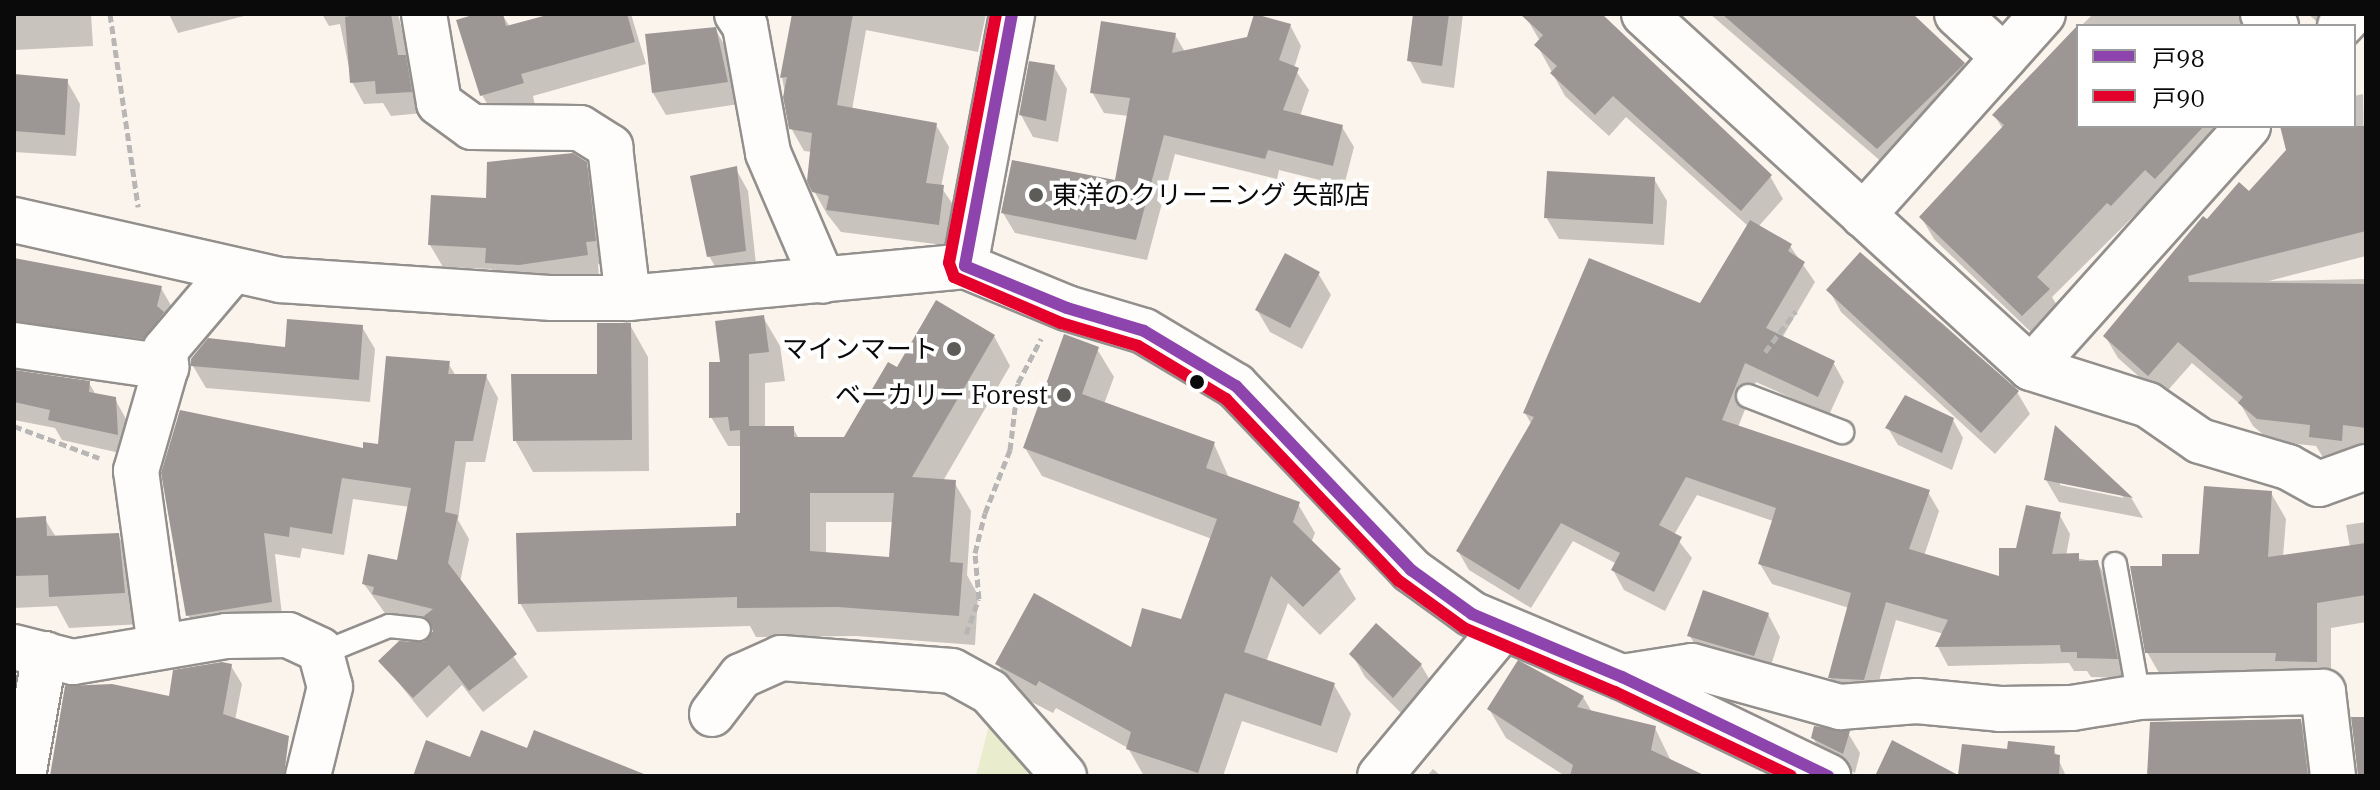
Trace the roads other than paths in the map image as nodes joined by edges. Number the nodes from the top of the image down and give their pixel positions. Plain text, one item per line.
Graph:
1 (424, 14) edge
2 (737, 14) edge
3 (1012, 14) edge
4 (1644, 14) edge
5 (1957, 14) edge
6 (2043, 14) edge
7 (2004, 57) junction
8 (2246, 128) edge
9 (1863, 215) junction
10 (14, 220) edge
11 (965, 266) junction
12 (232, 271) junction
13 (823, 281) junction
14 (628, 298) junction
15 (14, 345) edge
16 (166, 367) junction
17 (2031, 368) junction
18 (1748, 396) dead end
19 (1842, 432) dead end
20 (2366, 467) edge
21 (2115, 564) dead end
22 (419, 629) dead end
23 (1501, 630) junction
24 (160, 646) junction
25 (29, 651) edge
26 (320, 654) junction
27 (1622, 677) junction
28 (2139, 697) junction
29 (712, 714) dead end
30 (23, 776) edge
31 (308, 776) edge
32 (1064, 776) edge
33 (1380, 776) edge
34 (1828, 776) edge
35 (2333, 776) edge

1 - 14 street
2 - 13 street
3 - 11 street
4 - 9 street
5 - 7 street
6 - 7 street
7 - 9 street
8 - 17 street
9 - 17 street
10 - 12 street
11 - 13 street
11 - 23 street
12 - 14 street
12 - 16 street
13 - 14 street
15 - 16 street
16 - 24 street
17 - 20 street
18 - 19 lane
21 - 28 lane
22 - 26 lane
23 - 27 street
23 - 33 street
24 - 25 street
24 - 26 street
25 - 30 street
26 - 31 street
27 - 28 street
27 - 34 street
28 - 35 street
29 - 32 street

